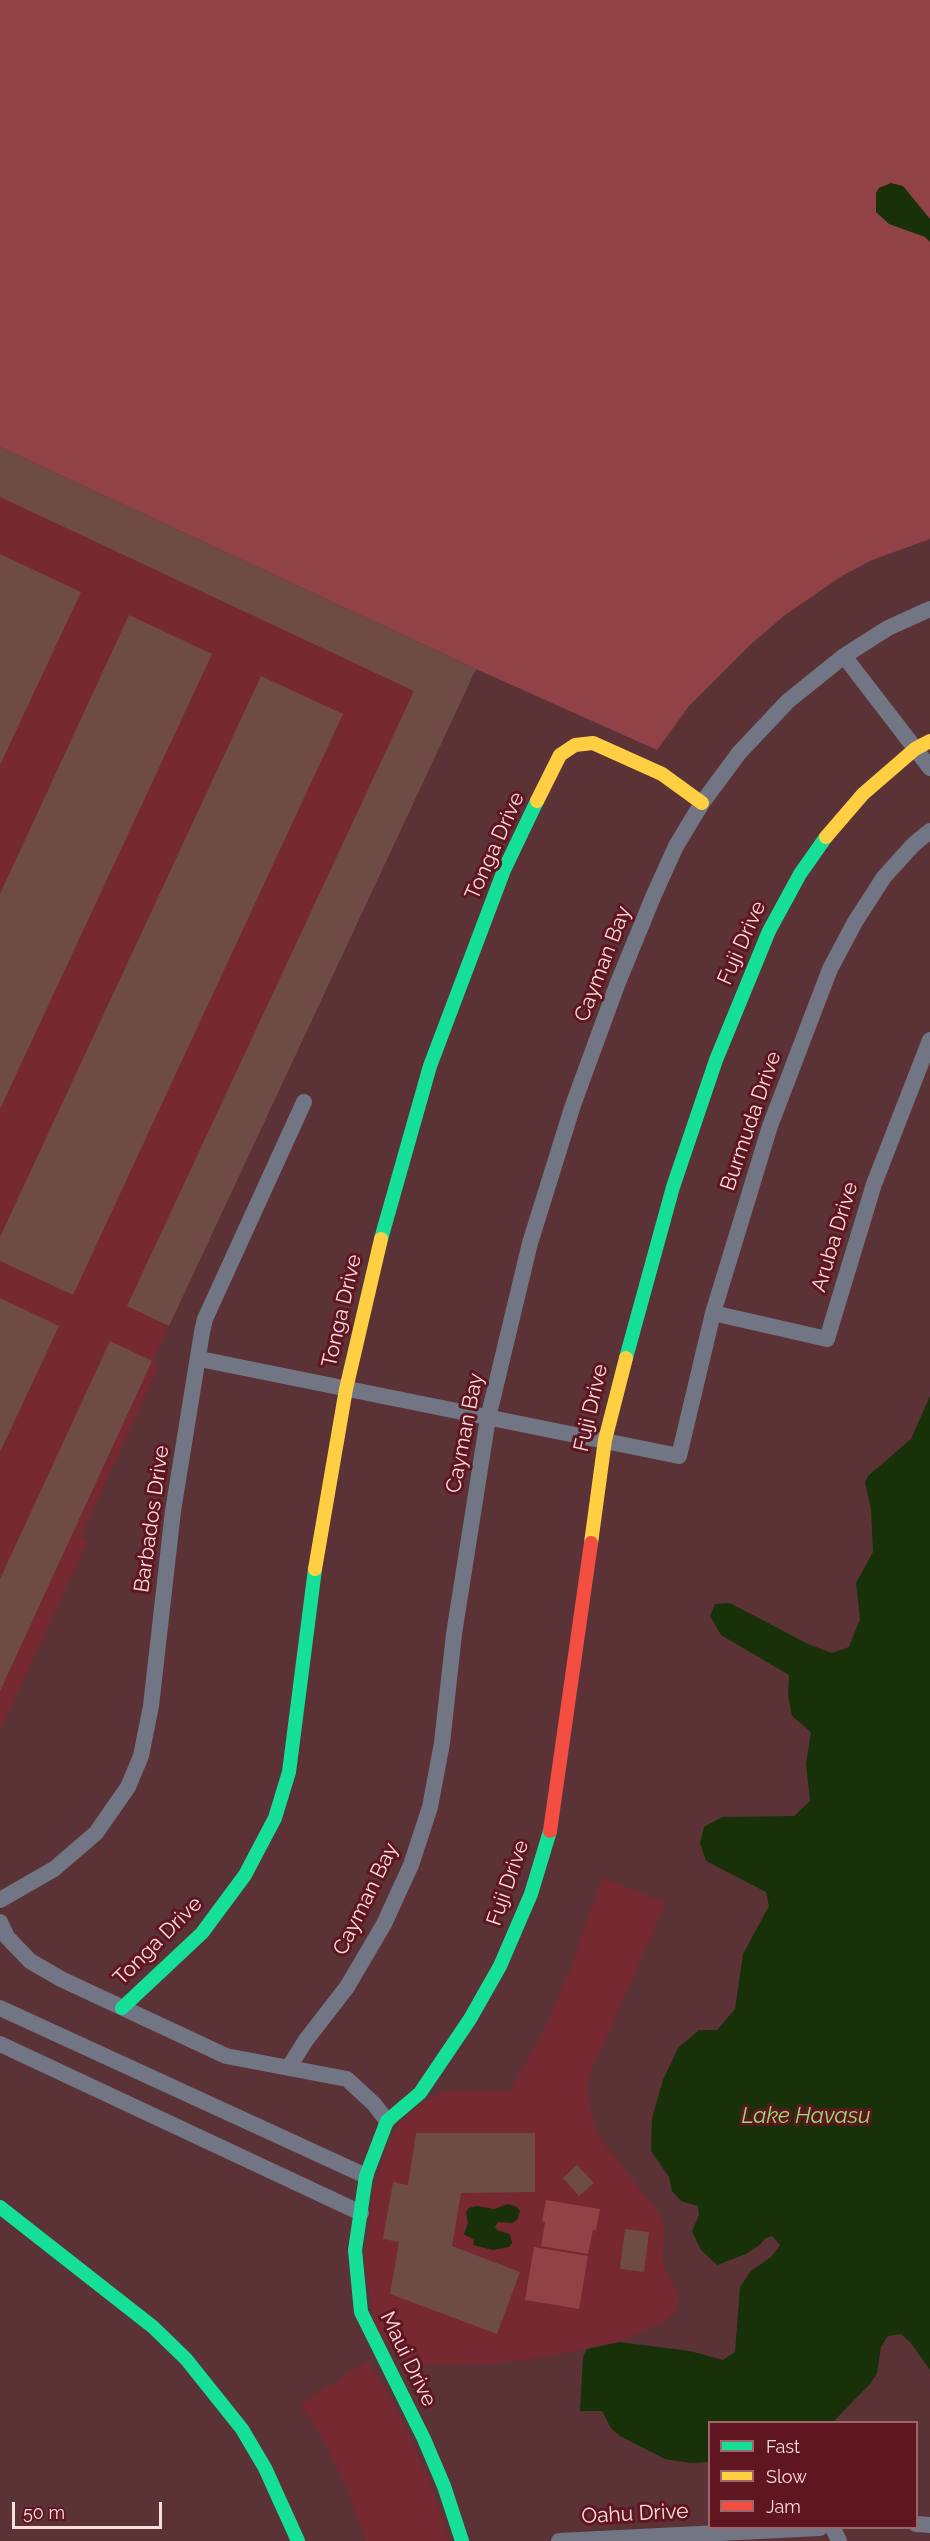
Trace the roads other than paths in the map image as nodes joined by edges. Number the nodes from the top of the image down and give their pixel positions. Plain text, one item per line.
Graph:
1 (930, 609) edge
2 (844, 656) junction
3 (922, 745) edge
4 (930, 768) edge
5 (702, 803) junction
6 (930, 831) edge
7 (930, 1040) edge
8 (304, 1102) dead end
9 (712, 1313) junction
10 (200, 1359) junction
11 (346, 1389) junction
12 (488, 1418) junction
13 (605, 1440) junction
14 (0, 1900) edge
15 (0, 1922) edge
16 (0, 2008) edge
17 (122, 2008) junction
18 (0, 2044) edge
19 (290, 2067) junction
20 (387, 2121) junction
21 (366, 2176) junction
22 (0, 2207) edge
23 (361, 2212) junction
24 (800, 2529) edge
25 (298, 2541) edge
26 (462, 2541) edge
27 (559, 2541) edge

1 - 2 street
2 - 3 street
2 - 5 street
3 - 4 street
3 - 13 street, Fuji Drive
5 - 11 street, Tonga Drive
5 - 12 street, Cayman Bay
6 - 9 street, Burmuda Drive
7 - 9 street, Aruba Drive
8 - 10 street, Barbados Drive
9 - 13 street, Burmuda Drive
10 - 11 street
10 - 14 street, Barbados Drive
11 - 12 street
11 - 17 street, Tonga Drive
12 - 13 street
12 - 19 street, Cayman Bay
13 - 20 street, Fuji Drive
15 - 17 street
16 - 21 street
17 - 19 street
18 - 23 street
19 - 20 street
20 - 21 street, Maui Drive
21 - 23 street, Maui Drive
22 - 25 street
23 - 26 street, Maui Drive
24 - 27 street, Oahu Drive

